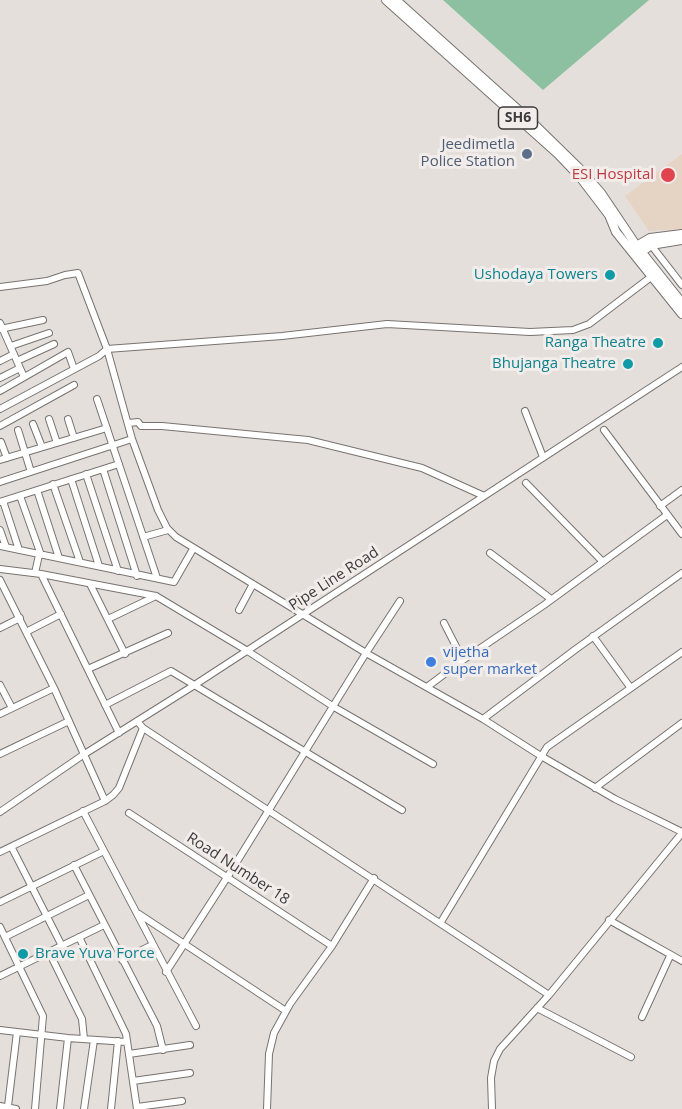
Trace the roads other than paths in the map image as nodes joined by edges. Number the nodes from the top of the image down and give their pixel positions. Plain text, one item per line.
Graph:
1 (386, 0) edge
2 (396, 0) edge
3 (532, 127) junction
4 (611, 218) junction
5 (628, 233) junction
6 (682, 234) edge
7 (682, 240) edge
8 (650, 242) junction
9 (637, 250) junction
10 (651, 277) junction
11 (682, 285) edge
12 (0, 287) edge
13 (682, 303) edge
14 (682, 314) edge
15 (43, 320) dead end
16 (1, 326) edge
17 (49, 333) dead end
18 (9, 343) junction
19 (0, 344) edge
20 (54, 344) dead end
21 (107, 349) junction
22 (0, 361) edge
23 (17, 361) junction
24 (682, 367) edge
25 (74, 369) junction
26 (24, 377) junction
27 (0, 378) edge
28 (74, 385) dead end
29 (0, 391) edge
30 (97, 399) dead end
31 (0, 409) edge
32 (525, 411) dead end
33 (50, 418) dead end
34 (68, 419) dead end
35 (129, 423) junction
36 (33, 424) dead end
37 (0, 426) edge
38 (107, 428) junction
39 (18, 430) dead end
40 (604, 430) dead end
41 (74, 438) junction
42 (132, 439) junction
43 (2, 442) dead end
44 (57, 443) junction
45 (112, 445) junction
46 (42, 447) junction
47 (24, 452) junction
48 (543, 457) junction
49 (3, 459) edge
50 (119, 464) junction
51 (103, 469) junction
52 (31, 472) junction
53 (86, 474) junction
54 (71, 479) junction
55 (0, 482) edge
56 (526, 483) dead end
57 (53, 484) junction
58 (37, 490) junction
59 (682, 490) edge
60 (20, 496) junction
61 (484, 496) junction
62 (1, 502) edge
63 (660, 506) junction
64 (667, 515) junction
65 (0, 530) edge
66 (168, 530) junction
67 (682, 534) edge
68 (143, 537) junction
69 (3, 546) edge
70 (193, 549) junction
71 (19, 550) junction
72 (490, 554) dead end
73 (40, 555) junction
74 (59, 558) junction
75 (80, 562) junction
76 (603, 562) junction
77 (99, 566) junction
78 (0, 569) edge
79 (118, 571) junction
80 (682, 573) edge
81 (38, 574) junction
82 (137, 576) junction
83 (157, 578) junction
84 (0, 580) edge
85 (253, 584) junction
86 (90, 585) junction
87 (156, 596) junction
88 (551, 599) junction
89 (400, 601) dead end
90 (239, 610) dead end
91 (304, 614) junction
92 (61, 615) junction
93 (20, 618) junction
94 (108, 619) junction
95 (444, 623) dead end
96 (0, 628) edge
97 (26, 632) junction
98 (168, 633) dead end
99 (593, 636) junction
100 (246, 650) junction
101 (682, 652) edge
102 (366, 653) junction
103 (125, 654) junction
104 (463, 660) junction
105 (88, 669) junction
106 (0, 685) edge
107 (193, 686) junction
108 (427, 687) junction
109 (630, 687) junction
110 (54, 688) junction
111 (105, 705) junction
112 (334, 707) junction
113 (12, 708) junction
114 (0, 714) edge
115 (483, 719) junction
116 (69, 721) junction
117 (137, 721) junction
118 (682, 723) edge
119 (143, 728) junction
120 (119, 732) junction
121 (306, 752) junction
122 (0, 754) edge
123 (83, 755) junction
124 (541, 756) junction
125 (433, 764) dead end
126 (596, 788) junction
127 (105, 801) junction
128 (269, 810) junction
129 (402, 810) dead end
130 (83, 811) junction
131 (0, 812) edge
132 (129, 813) dead end
133 (682, 832) edge
134 (12, 848) junction
135 (104, 851) junction
136 (0, 852) edge
137 (74, 865) junction
138 (228, 876) junction
139 (374, 878) junction
140 (32, 887) junction
141 (89, 895) junction
142 (0, 902) edge
143 (138, 914) junction
144 (47, 917) junction
145 (609, 920) junction
146 (441, 922) junction
147 (104, 925) junction
148 (0, 927) edge
149 (5, 937) junction
150 (79, 937) junction
151 (185, 944) junction
152 (152, 945) junction
153 (62, 946) junction
154 (332, 946) junction
155 (49, 952) junction
156 (670, 956) junction
157 (122, 960) junction
158 (682, 961) edge
159 (19, 966) junction
160 (166, 972) junction
161 (0, 976) edge
162 (549, 995) junction
163 (537, 1008) junction
164 (286, 1011) junction
165 (642, 1017) dead end
166 (196, 1026) dead end
167 (0, 1030) edge
168 (17, 1032) junction
169 (43, 1035) junction
170 (68, 1038) junction
171 (84, 1039) junction
172 (94, 1040) junction
173 (118, 1041) junction
174 (127, 1041) junction
175 (190, 1045) dead end
176 (163, 1050) junction
177 (129, 1054) junction
178 (631, 1057) dead end
179 (190, 1072) dead end
180 (133, 1081) junction
181 (182, 1101) dead end
182 (0, 1106) edge
183 (8, 1106) junction
184 (137, 1108) edge
185 (16, 1109) edge
186 (35, 1109) edge
187 (60, 1109) edge
188 (84, 1109) edge
189 (111, 1109) edge
190 (267, 1109) edge
191 (492, 1109) edge

1 - 3 main road, SH6
2 - 3 main road, SH6
3 - 4 main road, SH6
3 - 5 main road, SH6
4 - 9 main road
4 - 10 main road, SH6
5 - 8 main road
5 - 9 main road, SH6
6 - 8 main road
7 - 8 main road
8 - 9 main road
8 - 11 street
9 - 13 main road, SH6
9 - 14 main road
10 - 14 main road, SH6
10 - 21 street
12 - 21 street
15 - 16 street
16 - 18 street
17 - 18 street
18 - 19 street
18 - 23 street
20 - 23 street
21 - 25 street
21 - 35 street
22 - 23 street
23 - 26 street
23 - 27 street
24 - 48 street, Pipe Line Road
25 - 26 street
25 - 31 street
26 - 29 street
28 - 37 street
30 - 38 street
32 - 48 street
33 - 44 street
34 - 41 street
35 - 42 street
35 - 61 street
36 - 46 street
38 - 41 street
38 - 45 street
39 - 47 street
40 - 63 street
41 - 44 street
42 - 45 street
42 - 66 street
43 - 49 street
44 - 46 street
45 - 50 street
45 - 52 street
46 - 47 street
47 - 49 street
47 - 52 street
48 - 61 street, Pipe Line Road
50 - 51 street
50 - 68 street
51 - 53 street
51 - 82 street
52 - 55 street
53 - 54 street
53 - 79 street
54 - 57 street
54 - 77 street
56 - 76 street
57 - 58 street
57 - 75 street
58 - 60 street
58 - 74 street
59 - 63 street
60 - 62 street
60 - 73 street
61 - 91 street, Pipe Line Road
62 - 71 street
63 - 64 street
64 - 67 street
64 - 76 street
65 - 69 street
66 - 68 street
66 - 70 street
68 - 83 street
69 - 71 street
70 - 83 street
70 - 85 street
71 - 73 street
72 - 88 street
73 - 74 street
73 - 81 street
74 - 75 street
75 - 77 street
76 - 88 street
77 - 79 street
78 - 81 street
79 - 82 street
80 - 99 street
81 - 86 street
81 - 92 street
82 - 83 street
84 - 93 street
85 - 90 street
85 - 91 street
86 - 87 street
86 - 94 street
87 - 94 street
87 - 100 street
88 - 104 street
89 - 102 street
91 - 100 street, Pipe Line Road
91 - 102 street
92 - 97 street
92 - 105 street
93 - 96 street
93 - 97 street
94 - 103 street
95 - 104 street
97 - 110 street
98 - 103 street
99 - 109 street
99 - 115 street
100 - 107 street, Pipe Line Road
100 - 112 street
101 - 109 street
102 - 108 street
102 - 112 street
103 - 105 street
104 - 108 street
105 - 111 street
106 - 113 street
107 - 111 street
107 - 117 street, Pipe Line Road
107 - 121 street
108 - 115 street
109 - 124 street
110 - 113 street
110 - 116 street
111 - 120 street
112 - 121 street
112 - 125 street
113 - 114 street
115 - 124 street
116 - 122 street
116 - 123 street
117 - 119 street
117 - 120 street, Pipe Line Road
118 - 126 street
119 - 127 street
119 - 128 street
120 - 123 street, Pipe Line Road
121 - 128 street
121 - 129 street
123 - 127 street
123 - 131 street, Pipe Line Road
124 - 126 street
124 - 146 street
126 - 133 street
127 - 130 street
128 - 138 street
128 - 139 street
130 - 134 street
130 - 135 street
132 - 138 street, Road Number 18
133 - 145 street
134 - 136 street
134 - 140 street
135 - 137 street
135 - 143 street
137 - 140 street
137 - 141 street
138 - 151 street
138 - 154 street, Road Number 18
139 - 146 street
139 - 154 street
140 - 142 street
140 - 144 street
141 - 144 street
141 - 147 street
143 - 151 street
143 - 152 street
144 - 149 street
144 - 153 street
145 - 156 street
145 - 162 street
146 - 162 street
147 - 150 street
147 - 157 street
148 - 149 street
149 - 159 street
150 - 153 street
150 - 174 street
151 - 160 street
151 - 164 street
152 - 157 street
152 - 160 street
153 - 155 street
154 - 164 street
155 - 159 street
155 - 171 street
156 - 158 street
156 - 165 street
157 - 176 street
159 - 161 street
159 - 169 street
160 - 166 street
162 - 163 street
163 - 178 street
163 - 191 street
164 - 190 street
167 - 168 street
168 - 169 street
168 - 183 street
169 - 170 street
169 - 186 street
170 - 171 street
170 - 187 street
171 - 172 street
172 - 173 street
172 - 188 street
173 - 174 street
173 - 189 street
174 - 177 street
175 - 176 street
176 - 177 street
177 - 180 street
179 - 180 street
180 - 184 street
181 - 184 street
182 - 183 street
183 - 185 street

